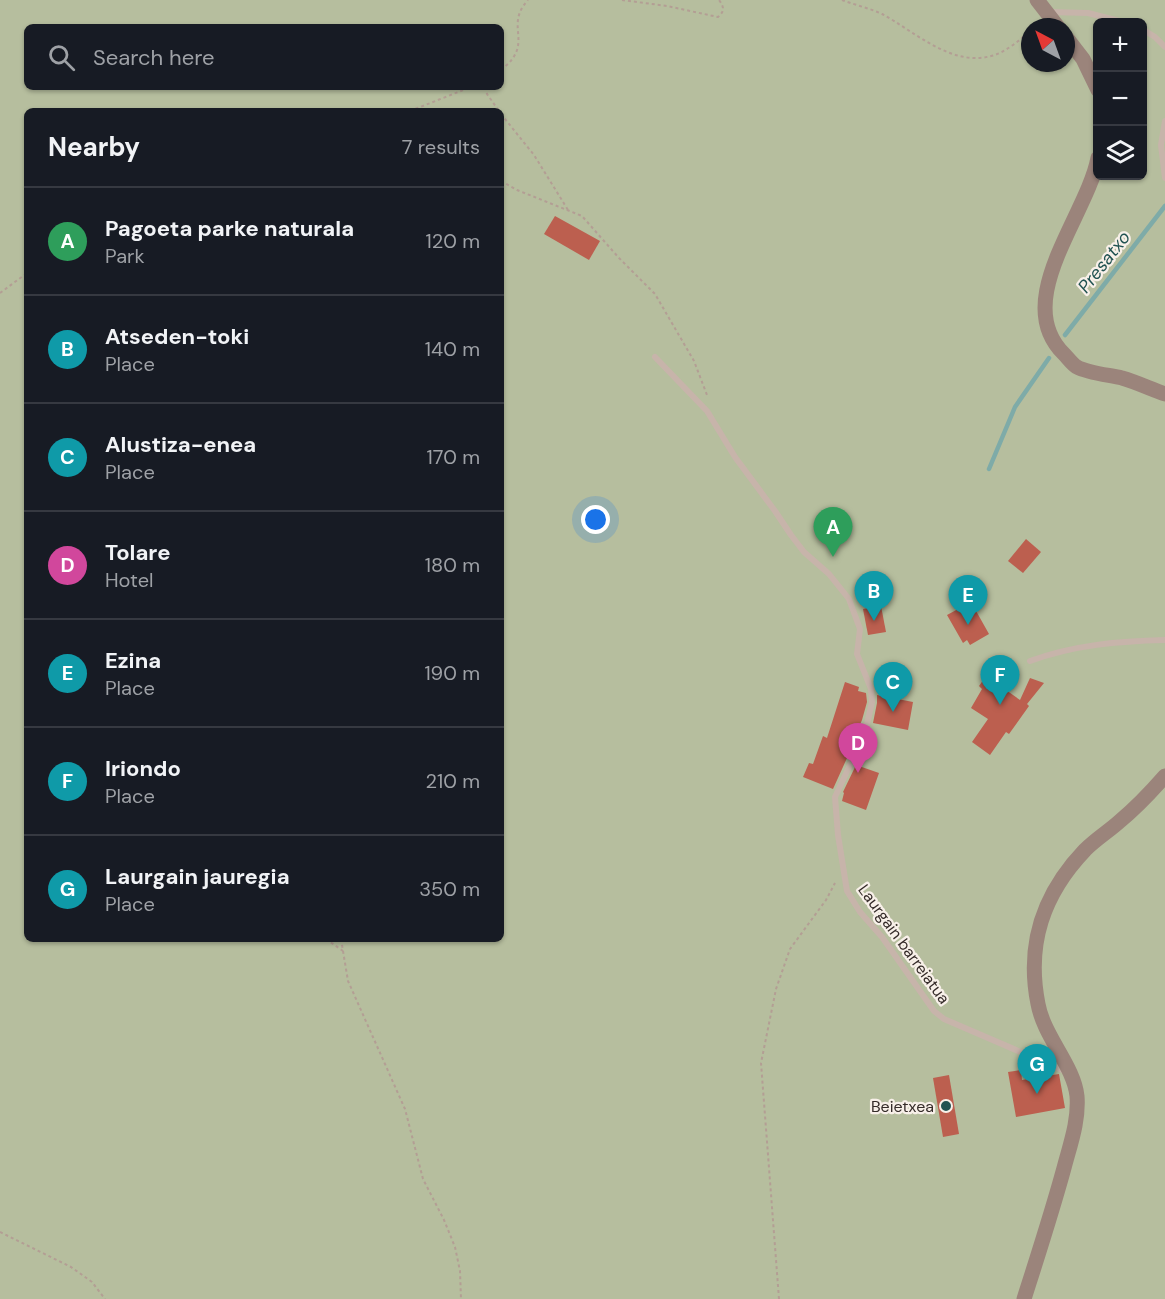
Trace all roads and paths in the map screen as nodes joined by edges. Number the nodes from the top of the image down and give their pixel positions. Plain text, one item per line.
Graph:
1 (528, 0) edge
2 (622, 0) edge
3 (719, 0) edge
4 (842, 0) edge
5 (1042, 6) edge
6 (1051, 18) edge
7 (1107, 18) edge
8 (1147, 32) edge
9 (1021, 39) edge
10 (1165, 47) edge
11 (1075, 48) edge
12 (504, 68) edge
13 (1093, 79) edge
14 (463, 90) edge
15 (486, 90) edge
16 (418, 108) edge
17 (497, 108) edge
18 (504, 118) edge
19 (1165, 121) edge
20 (1093, 173) edge
21 (1165, 178) edge
22 (504, 183) edge
23 (569, 211) junction
24 (24, 275) edge
25 (0, 293) edge
26 (655, 357) dead end
27 (1165, 394) edge
28 (707, 411) junction
29 (1165, 640) edge
30 (1030, 661) dead end
31 (1165, 776) edge
32 (844, 868) junction
33 (330, 942) edge
34 (342, 942) edge
35 (343, 951) junction
36 (1070, 1074) junction
37 (0, 1232) edge
38 (105, 1299) edge
39 (461, 1299) edge
40 (779, 1299) edge
41 (1024, 1299) edge

1 - 12 path
2 - 3 path
4 - 9 path
5 - 6 main road
5 - 7 lane
8 - 10 lane
11 - 13 main road
14 - 16 path
15 - 17 path
18 - 23 path
19 - 21 lane
20 - 27 main road
22 - 23 path
23 - 28 path
24 - 25 path
26 - 28 lane, Laurgain barreiatua
28 - 32 lane, Laurgain barreiatua
29 - 30 lane
31 - 36 main road
32 - 36 lane, Laurgain barreiatua
32 - 40 path
33 - 35 path
34 - 35 path
35 - 39 path
36 - 41 main road
37 - 38 path

